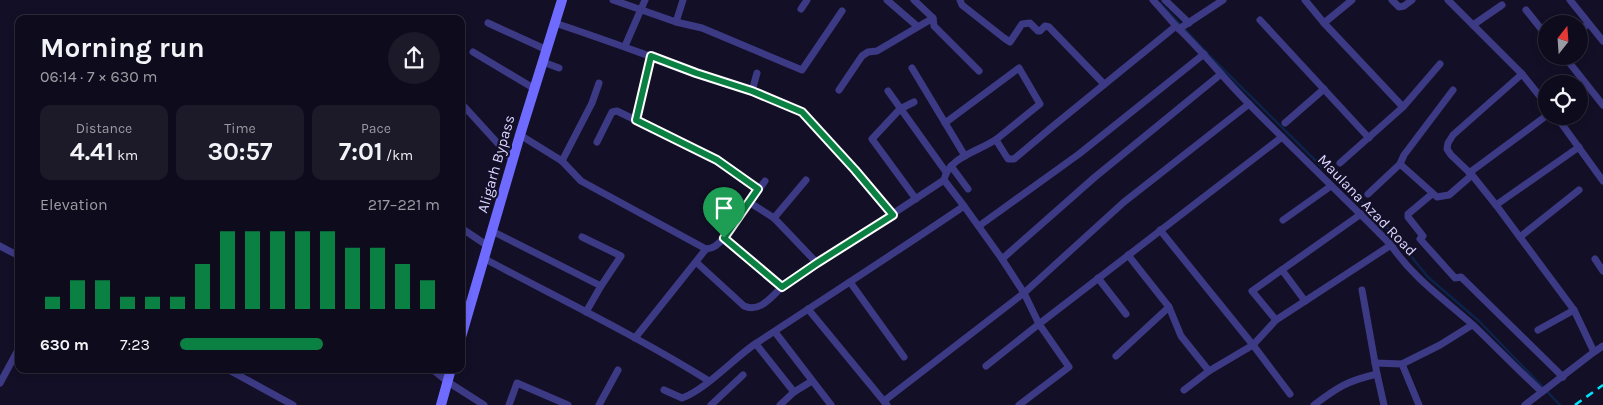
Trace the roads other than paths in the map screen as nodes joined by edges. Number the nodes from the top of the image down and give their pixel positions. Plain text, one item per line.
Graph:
1 (562, 0) edge
2 (613, 0) edge
3 (645, 0) edge
4 (683, 0) edge
5 (807, 0) edge
6 (887, 0) edge
7 (914, 0) edge
8 (960, 0) edge
9 (1153, 0) edge
10 (1165, 0) edge
11 (1223, 0) edge
12 (1305, 0) edge
13 (1352, 0) edge
14 (1392, 0) edge
15 (1412, 0) edge
16 (1448, 0) edge
17 (1570, 0) edge
18 (1502, 5) dead end
19 (801, 9) dead end
20 (642, 10) junction
21 (842, 10) dead end
22 (1526, 10) dead end
23 (1581, 15) edge
24 (933, 18) junction
25 (1260, 20) dead end
26 (676, 22) junction
27 (1324, 22) junction
28 (488, 23) dead end
29 (555, 23) junction
30 (1588, 24) edge
31 (1473, 25) junction
32 (1538, 25) edge
33 (917, 26) junction
34 (1183, 26) junction
35 (1603, 41) edge
36 (625, 46) junction
37 (547, 50) junction
38 (473, 52) dead end
39 (1204, 54) junction
40 (651, 56) junction
41 (543, 62) junction
42 (1440, 64) dead end
43 (1571, 65) edge
44 (558, 68) dead end
45 (912, 68) dead end
46 (979, 71) dead end
47 (756, 73) dead end
48 (1220, 74) junction
49 (1522, 74) junction
50 (599, 83) dead end
51 (1104, 84) junction
52 (535, 89) junction
53 (1324, 89) junction
54 (838, 90) dead end
55 (1453, 90) dead end
56 (752, 91) junction
57 (888, 91) dead end
58 (1538, 94) edge
59 (914, 102) dead end
60 (1249, 104) junction
61 (1603, 105) edge
62 (465, 107) edge
63 (1404, 107) junction
64 (900, 109) junction
65 (636, 120) junction
66 (1538, 122) edge
67 (945, 123) junction
68 (1285, 123) dead end
69 (1563, 125) edge
70 (520, 135) junction
71 (1282, 137) junction
72 (1370, 138) junction
73 (996, 140) junction
74 (596, 142) dead end
75 (1579, 147) junction
76 (965, 156) junction
77 (513, 160) junction
78 (562, 161) junction
79 (1340, 163) dead end
80 (1400, 164) junction
81 (951, 166) junction
82 (1470, 174) junction
83 (945, 176) junction
84 (806, 180) dead end
85 (765, 181) dead end
86 (1603, 181) edge
87 (1332, 186) junction
88 (758, 189) junction
89 (968, 189) dead end
90 (1579, 190) dead end
91 (1368, 194) dead end
92 (1432, 194) junction
93 (916, 199) junction
94 (749, 202) junction
95 (1496, 205) junction
96 (964, 206) junction
97 (1361, 214) junction
98 (893, 215) junction
99 (774, 218) junction
100 (1283, 220) dead end
101 (979, 226) junction
102 (1160, 230) junction
103 (465, 231) edge
104 (492, 231) junction
105 (582, 237) dead end
106 (1520, 237) junction
107 (724, 238) junction
108 (0, 246) edge
109 (488, 246) junction
110 (1391, 246) junction
111 (706, 249) junction
112 (15, 254) edge
113 (1128, 255) junction
114 (485, 259) junction
115 (1002, 259) junction
116 (1595, 259) dead end
117 (696, 262) junction
118 (817, 263) junction
119 (1282, 270) junction
120 (1603, 271) edge
121 (1098, 278) junction
122 (850, 282) junction
123 (601, 286) junction
124 (782, 287) junction
125 (1362, 290) dead end
126 (1024, 293) junction
127 (1305, 301) junction
128 (1169, 307) junction
129 (808, 309) junction
130 (1574, 310) junction
131 (586, 312) junction
132 (1126, 314) dead end
133 (1276, 320) junction
134 (465, 324) edge
135 (1039, 324) junction
136 (1472, 325) junction
137 (1538, 330) dead end
138 (775, 332) junction
139 (635, 338) junction
140 (756, 344) junction
141 (1252, 344) junction
142 (1603, 346) edge
143 (1594, 352) junction
144 (15, 355) edge
145 (1116, 356) dead end
146 (904, 357) dead end
147 (1375, 364) junction
148 (1402, 364) junction
149 (986, 366) dead end
150 (618, 370) dead end
151 (1210, 372) junction
152 (234, 373) edge
153 (437, 373) edge
154 (451, 373) edge
155 (1377, 374) junction
156 (743, 375) dead end
157 (1562, 376) junction
158 (709, 381) junction
159 (812, 381) junction
160 (448, 382) junction
161 (0, 383) edge
162 (1545, 389) junction
163 (664, 390) dead end
164 (1184, 390) dead end
165 (794, 392) junction
166 (1290, 394) dead end
167 (885, 403) edge
168 (293, 405) edge
169 (441, 405) edge
170 (484, 405) edge
171 (509, 405) edge
172 (568, 405) edge
173 (599, 405) edge
174 (711, 405) edge
175 (780, 405) edge
176 (831, 405) edge
177 (1019, 405) edge
178 (1314, 405) edge
179 (1384, 405) edge
180 (1419, 405) edge
181 (1525, 405) edge

1 - 29 main road, Aligarh Bypass
2 - 20 street
3 - 20 street
4 - 26 street
5 - 19 street
6 - 33 street
7 - 24 street
8 - 51 street
9 - 34 street
10 - 34 street
11 - 34 street
12 - 27 street
13 - 27 street
14 - 15 street
16 - 31 street
17 - 23 street
18 - 31 street
20 - 26 street
20 - 36 street
21 - 26 street
22 - 32 street
24 - 33 street
24 - 46 street
25 - 53 street
27 - 63 street
28 - 37 street
29 - 36 street
29 - 37 main road, Aligarh Bypass
30 - 35 street
31 - 49 street
33 - 54 street
34 - 39 street, Maulana Azad Road
34 - 51 street
36 - 40 street
37 - 41 main road, Aligarh Bypass
38 - 52 street
39 - 48 street, Maulana Azad Road
39 - 101 street
40 - 56 street
40 - 65 street
41 - 44 street
41 - 52 main road, Aligarh Bypass
42 - 63 street
43 - 61 street
45 - 67 street
47 - 56 street
48 - 60 street, Maulana Azad Road
48 - 115 street
49 - 58 street
49 - 82 street
50 - 78 street
51 - 73 street
52 - 70 main road, Aligarh Bypass
53 - 68 street
53 - 72 street
55 - 80 street
56 - 98 street
57 - 64 street
59 - 64 street
60 - 71 street, Maulana Azad Road
60 - 126 street
62 - 77 street
63 - 72 street
64 - 83 street
64 - 93 street
65 - 74 street
65 - 88 street
66 - 82 street
67 - 73 street
67 - 76 street
69 - 75 street
70 - 77 main road, Aligarh Bypass
70 - 78 street
71 - 87 street, Maulana Azad Road
71 - 102 street
72 - 79 street
73 - 76 street
75 - 86 street
75 - 95 street
76 - 81 street
77 - 104 main road, Aligarh Bypass
78 - 111 street
80 - 91 street
80 - 92 street
81 - 83 street
81 - 89 street
82 - 92 street
82 - 95 street
83 - 93 street
83 - 96 street
84 - 99 street
85 - 88 street
87 - 97 street, Maulana Azad Road
87 - 100 street
88 - 94 street
90 - 106 street
92 - 157 street
93 - 98 street
94 - 99 street
94 - 107 street
95 - 106 street
96 - 101 street
96 - 122 street
97 - 110 street, Maulana Azad Road
97 - 119 street
98 - 118 street
99 - 118 street
101 - 115 street
102 - 113 street
102 - 141 street
103 - 109 street
104 - 109 main road, Aligarh Bypass
104 - 123 street
105 - 123 street
106 - 130 street
107 - 111 street
107 - 124 street
108 - 112 street
109 - 114 main road, Aligarh Bypass
110 - 127 street
110 - 136 street, Maulana Azad Road
111 - 117 street
113 - 121 street
113 - 128 street
114 - 131 street
114 - 134 main road, Aligarh Bypass
115 - 126 street
116 - 120 street
117 - 124 street
117 - 139 street
118 - 124 street
119 - 127 street
119 - 133 street
121 - 132 street
121 - 135 street
122 - 129 street
122 - 146 street
123 - 131 street
125 - 147 street
126 - 135 street
126 - 167 street
127 - 133 street
128 - 145 street
128 - 151 street
129 - 138 street
129 - 167 street
130 - 137 street
130 - 143 street
131 - 139 street
133 - 141 street
135 - 149 street
135 - 177 street
136 - 148 street
136 - 162 street, Maulana Azad Road
138 - 140 street
138 - 159 street
139 - 158 street
140 - 158 street
140 - 165 street
141 - 151 street
141 - 166 street
142 - 143 street
143 - 157 street
144 - 161 street
147 - 148 street
147 - 155 street
148 - 180 street
150 - 173 street
151 - 164 street
152 - 168 street
153 - 160 street
154 - 160 main road
155 - 178 street
155 - 179 street
156 - 174 street
157 - 162 street
158 - 163 street
159 - 165 street
159 - 176 street
160 - 169 main road
160 - 170 street
162 - 181 street
165 - 175 street
171 - 172 street

